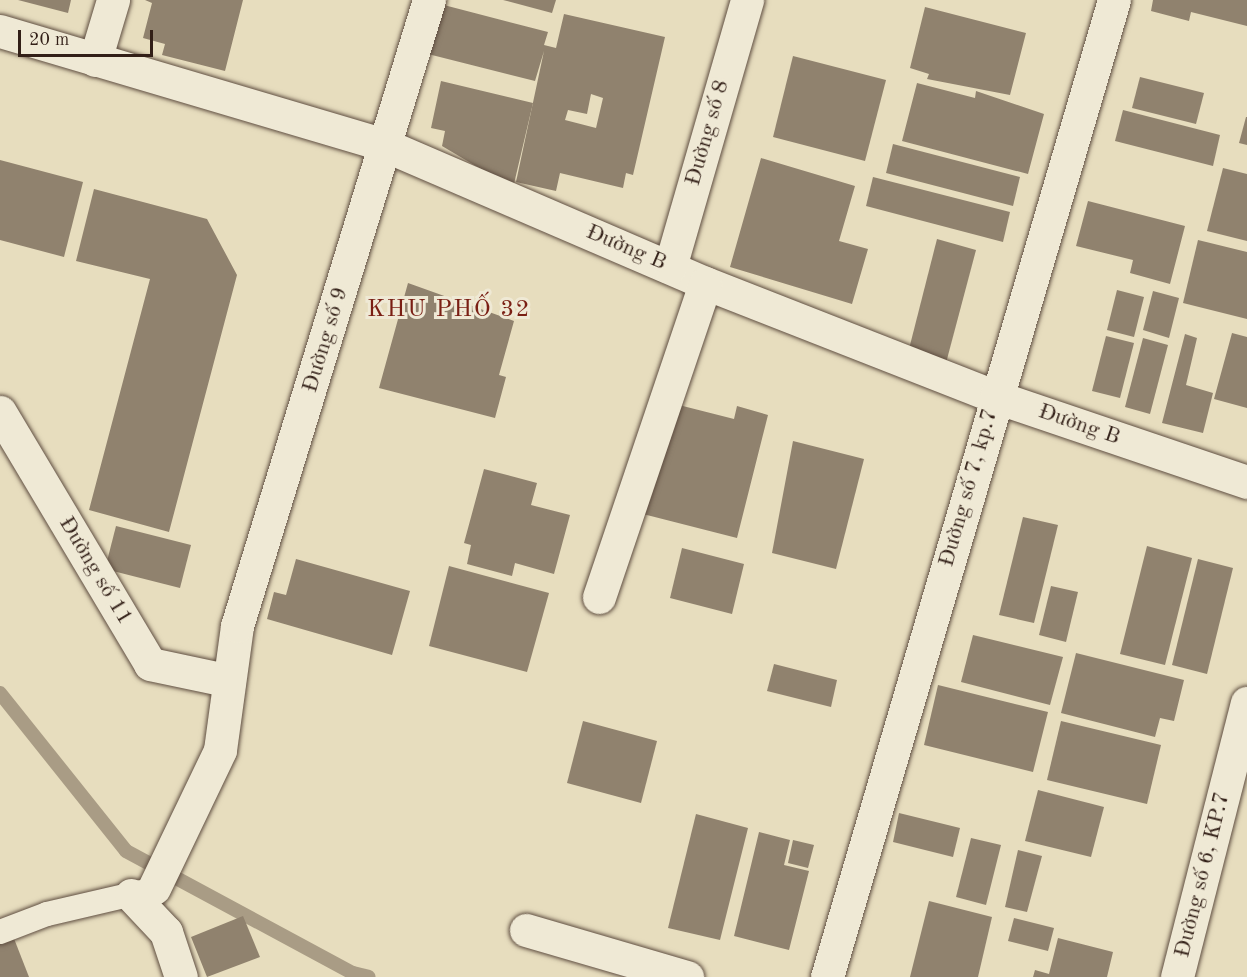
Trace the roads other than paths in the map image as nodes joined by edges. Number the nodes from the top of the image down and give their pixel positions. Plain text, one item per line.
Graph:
1 (113, 0) edge
2 (429, 0) edge
3 (747, 0) edge
4 (1114, 0) edge
5 (0, 30) edge
6 (95, 60) junction
7 (387, 146) junction
8 (670, 267) junction
9 (705, 283) junction
10 (996, 397) junction
11 (0, 412) edge
12 (1247, 482) edge
13 (600, 597) dead end
14 (226, 680) junction
15 (1247, 703) edge
16 (143, 892) junction
17 (526, 930) dead end
18 (0, 932) edge
19 (181, 977) edge
20 (687, 977) edge
21 (826, 977) edge
22 (1177, 977) edge

1 - 6 street
2 - 7 street, Đường số 9
3 - 8 street, Đường số 8
4 - 10 street, Đường số 7, kp.7
5 - 6 street, Đường B
6 - 7 street, Đường B
7 - 8 street, Đường B
7 - 14 street, Đường số 9
8 - 9 street, Đường B
9 - 10 street, Đường B
9 - 13 street
10 - 12 street, Đường B
10 - 21 street, Đường số 7, kp.7
11 - 14 street, Đường số 11
14 - 16 street, Đường số 9
15 - 22 street, Đường số 6, KP.7
16 - 18 lane
16 - 19 street
17 - 20 street

